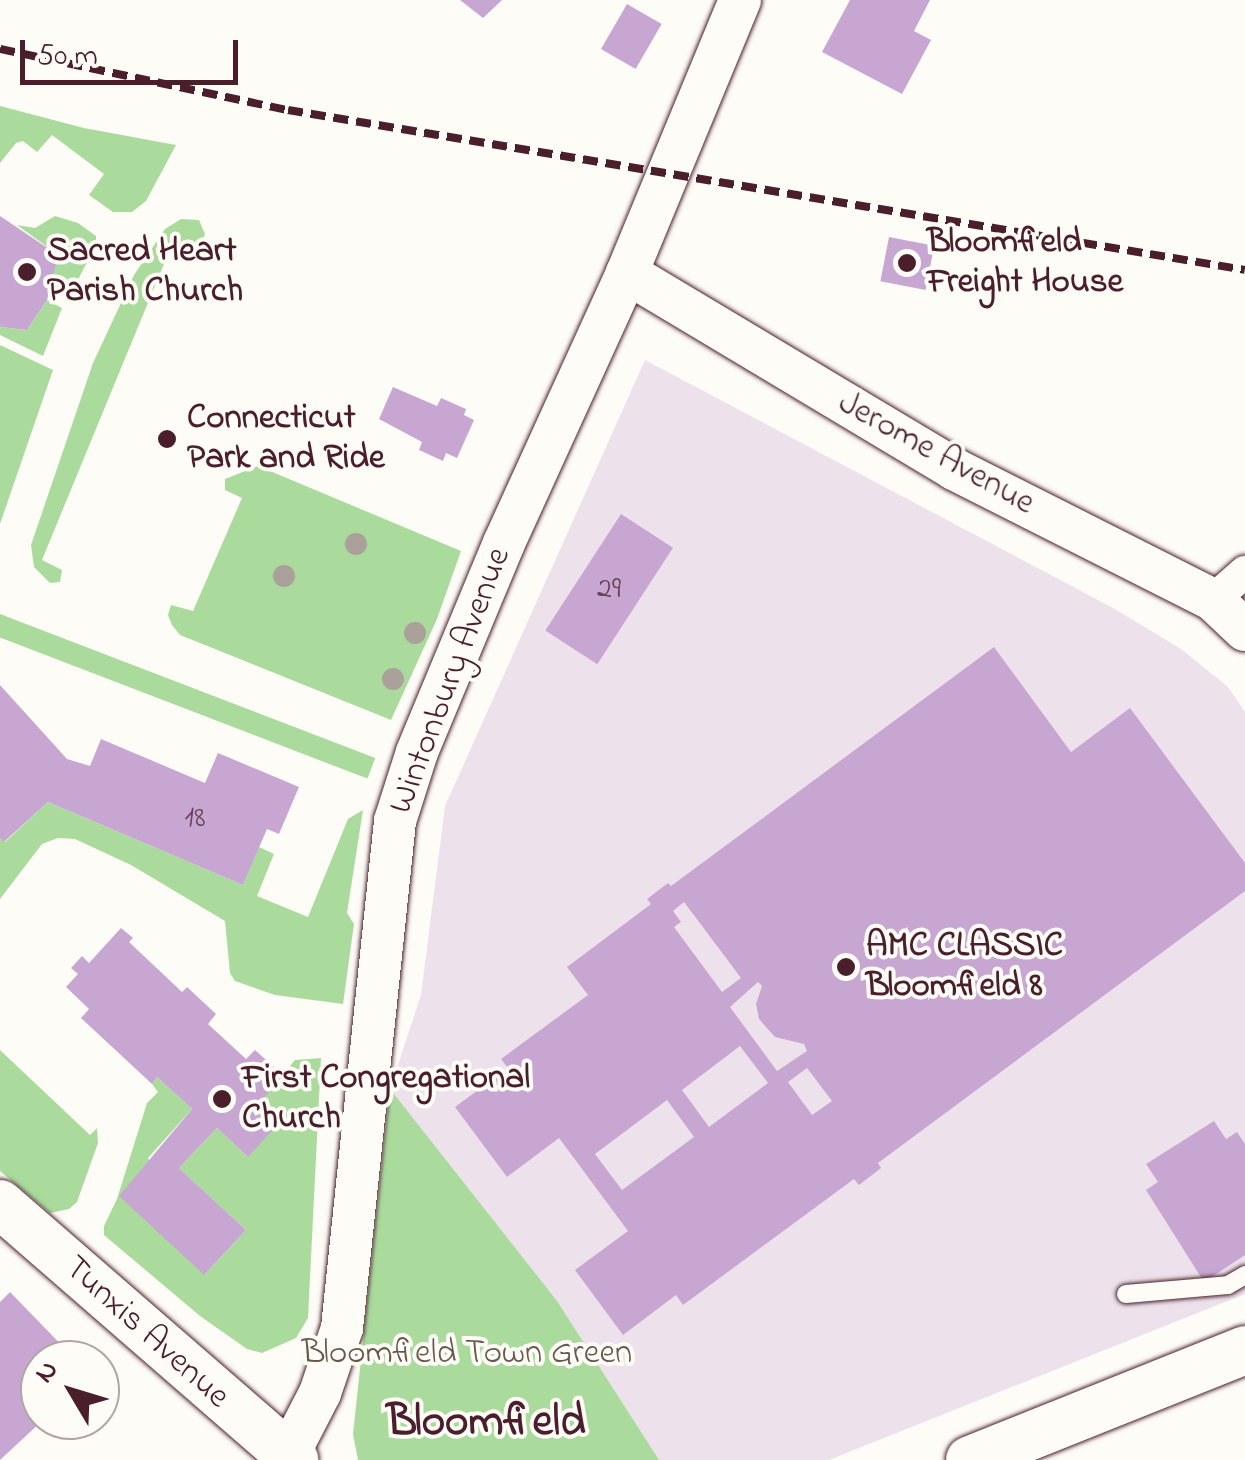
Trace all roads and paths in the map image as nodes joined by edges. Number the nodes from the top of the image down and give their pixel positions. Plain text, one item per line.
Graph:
1 (731, 4) edge
2 (627, 273) junction
3 (1245, 572) edge
4 (1213, 600) junction
5 (1245, 630) edge
6 (0, 1204) edge
7 (1245, 1275) edge
8 (1126, 1294) dead end
9 (1245, 1350) edge
10 (288, 1458) edge
11 (970, 1460) edge

1 - 2 street, Wintonbury Avenue
2 - 4 street, Jerome Avenue
2 - 10 street, Wintonbury Avenue
3 - 4 street
4 - 5 street, Jerome Avenue
6 - 10 main road, Tunxis Avenue
7 - 8 lane
9 - 11 main road

